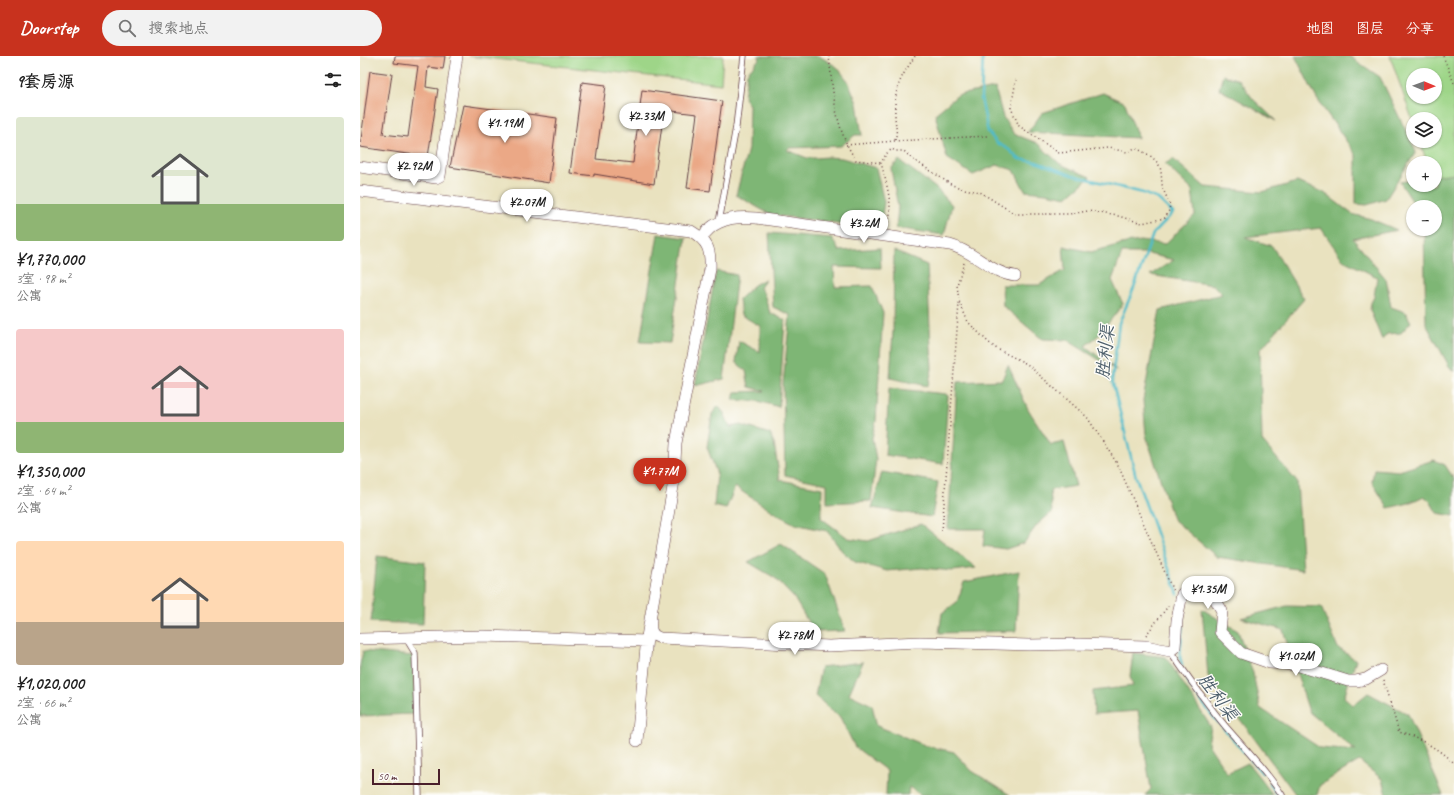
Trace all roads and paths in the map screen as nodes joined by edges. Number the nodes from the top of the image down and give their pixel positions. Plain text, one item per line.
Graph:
1 (457, 56) edge
2 (744, 56) edge
3 (829, 56) edge
4 (915, 56) edge
5 (1443, 56) edge
6 (1016, 80) dead end
7 (1454, 83) edge
8 (987, 136) dead end
9 (895, 141) junction
10 (846, 145) junction
11 (881, 163) junction
12 (360, 167) edge
13 (360, 191) edge
14 (719, 222) junction
15 (879, 235) junction
16 (702, 238) junction
17 (972, 255) junction
18 (1015, 276) dead end
19 (959, 301) junction
20 (942, 531) dead end
21 (1177, 600) junction
22 (650, 619) junction
23 (406, 637) junction
24 (360, 639) edge
25 (647, 641) junction
26 (1136, 646) junction
27 (1170, 650) junction
28 (1381, 670) joint
29 (637, 740) dead end
30 (1454, 764) edge
31 (419, 795) edge
32 (1282, 795) edge

1 - 12 street
2 - 14 lane
3 - 10 path
4 - 9 path
5 - 7 path
6 - 11 path
8 - 9 path
9 - 10 path
10 - 11 path
11 - 15 path
13 - 16 street
14 - 15 street
14 - 16 street
15 - 17 street
16 - 22 street
17 - 18 street
17 - 19 path
19 - 20 path
19 - 21 path
21 - 26 path
21 - 27 street
21 - 28 street
22 - 25 street
22 - 26 street
23 - 24 street
23 - 25 street
23 - 31 lane
25 - 29 street
26 - 27 street
27 - 32 lane
28 - 30 path

